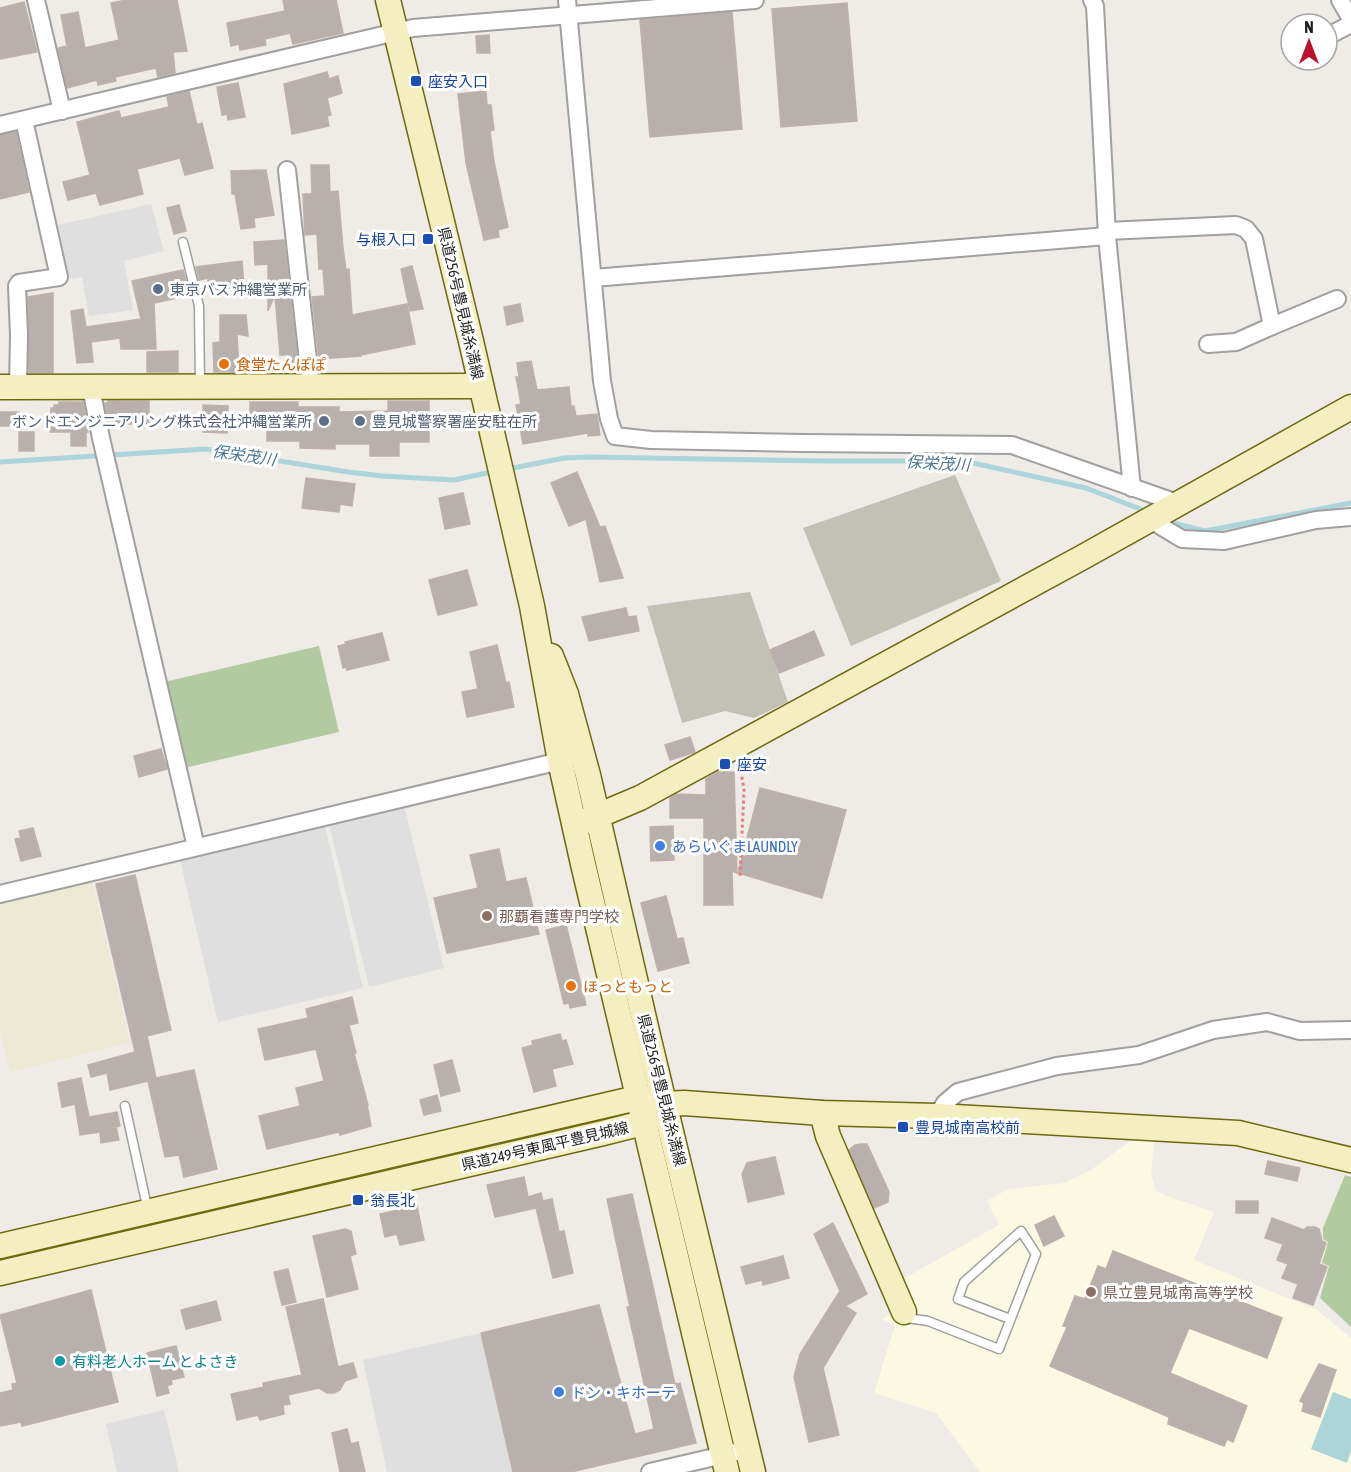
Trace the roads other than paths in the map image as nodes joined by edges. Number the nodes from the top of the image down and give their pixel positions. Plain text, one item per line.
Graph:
1 (36, 0) edge
2 (388, 0) edge
3 (755, 0) edge
4 (1092, 0) edge
5 (1340, 0) edge
6 (567, 8) edge
7 (1351, 19) edge
8 (395, 31) junction
9 (62, 111) junction
10 (24, 120) junction
11 (0, 125) edge
12 (287, 170) dead end
13 (1107, 234) junction
14 (183, 242) dead end
15 (594, 278) junction
16 (1336, 299) dead end
17 (1272, 326) junction
18 (1208, 344) dead end
19 (480, 386) junction
20 (9, 387) edge
21 (200, 387) junction
22 (311, 387) junction
23 (91, 388) junction
24 (1351, 407) edge
25 (1132, 488) junction
26 (1161, 512) junction
27 (1351, 517) edge
28 (532, 606) junction
29 (560, 761) junction
30 (598, 816) junction
31 (575, 826) junction
32 (196, 848) junction
33 (0, 894) edge
34 (1351, 1030) edge
35 (637, 1098) junction
36 (665, 1104) junction
37 (125, 1106) dead end
38 (822, 1113) junction
39 (937, 1116) junction
40 (643, 1123) junction
41 (1351, 1160) edge
42 (148, 1211) junction
43 (0, 1246) edge
44 (0, 1273) edge
45 (905, 1315) joint
46 (1010, 1319) junction
47 (751, 1460) edge
48 (725, 1463) edge
49 (650, 1472) edge

1 - 9 street
2 - 8 main road, 県道256号豊見城糸満線
3 - 6 street
4 - 13 street
5 - 7 street
6 - 8 street
6 - 15 street
8 - 9 street
8 - 19 main road, 県道256号豊見城糸満線
9 - 10 street
10 - 11 street
10 - 20 street
12 - 22 street
13 - 15 street
13 - 17 street
13 - 25 street
14 - 21 lane
15 - 25 street
16 - 17 street
17 - 18 street
19 - 22 main road
19 - 28 main road, 県道256号豊見城糸満線
20 - 23 main road
21 - 22 main road
21 - 23 main road
23 - 32 street
24 - 26 main road
25 - 26 street
26 - 27 street
26 - 30 main road
28 - 29 main road, 県道256号豊見城糸満線
28 - 30 main road, 県道256号豊見城糸満線
29 - 31 main road, 県道256号豊見城糸満線
29 - 32 street
30 - 31 main road
30 - 36 main road, 県道256号豊見城糸満線
31 - 35 main road, 県道256号豊見城糸満線
32 - 33 street
34 - 39 street
35 - 36 main road, 県道249号東風平豊見城線
35 - 40 main road, 県道256号豊見城糸満線
35 - 42 main road, 県道249号東風平豊見城線
36 - 38 main road
36 - 40 main road, 県道249号東風平豊見城線
36 - 47 main road, 県道256号豊見城糸満線
37 - 42 lane
38 - 39 main road
38 - 45 main road
39 - 41 main road
40 - 44 main road, 県道249号東風平豊見城線
40 - 48 main road, 県道256号豊見城糸満線
42 - 43 main road, 県道249号東風平豊見城線
45 - 46 lane
46 - 46 lane
47 - 48 street
48 - 49 street

